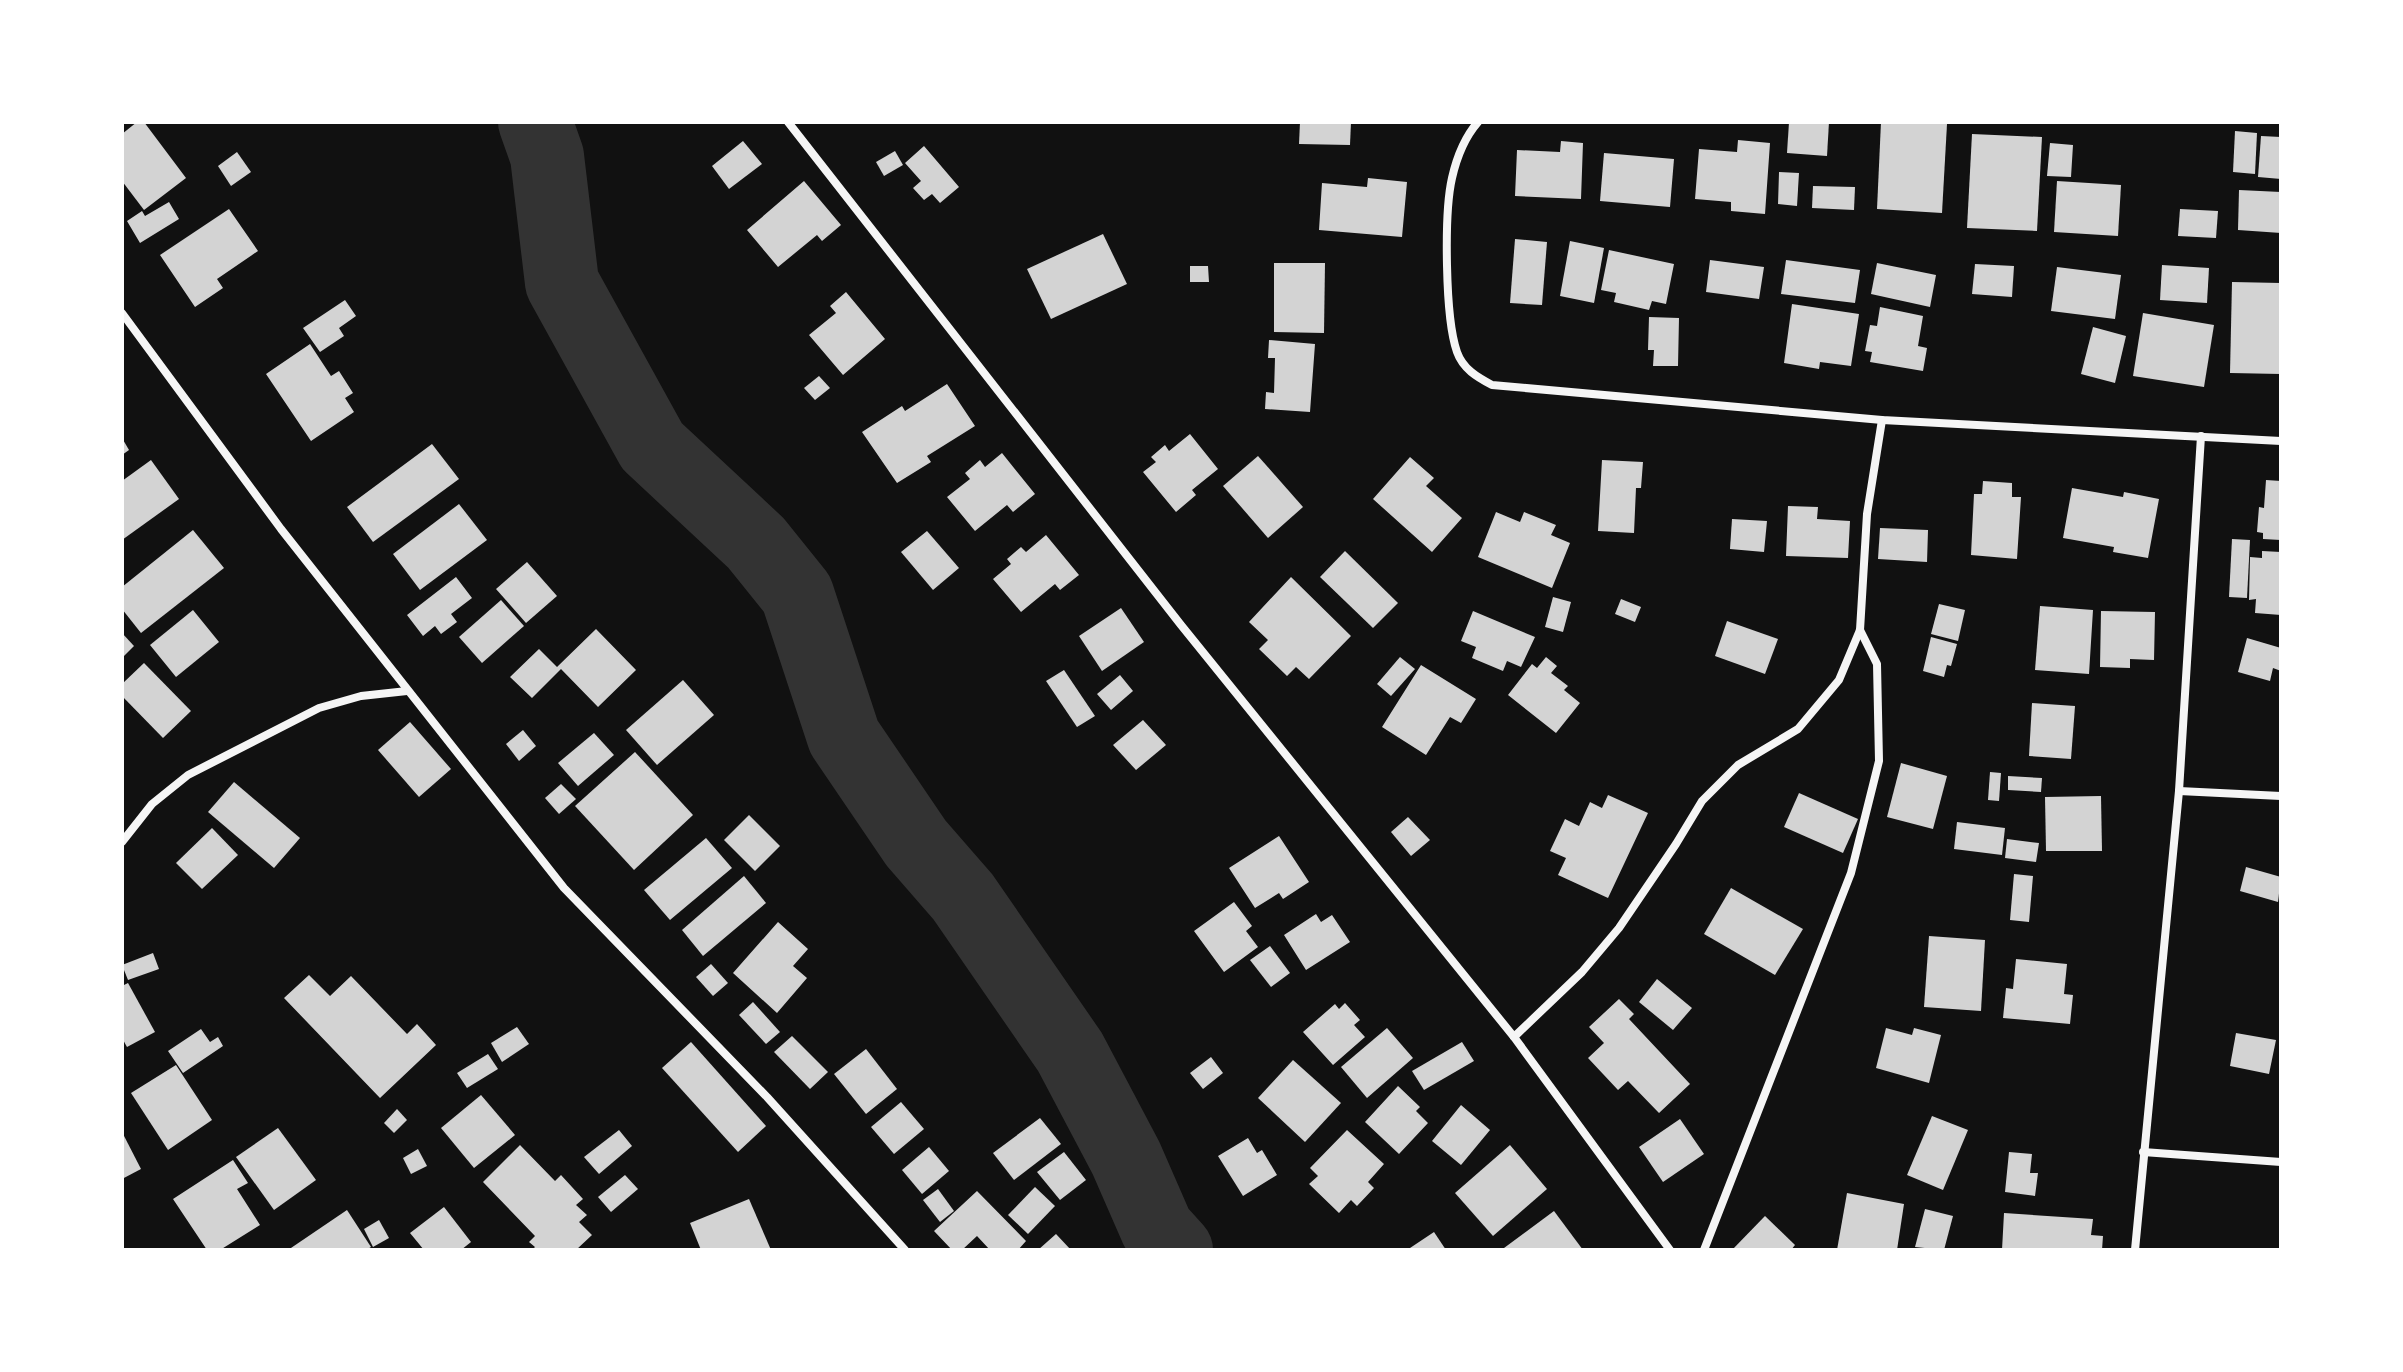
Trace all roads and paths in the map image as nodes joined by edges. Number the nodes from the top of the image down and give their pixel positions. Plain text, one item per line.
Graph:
1 (788, 122) edge
2 (1478, 122) edge
3 (122, 313) edge
4 (1882, 420) junction
5 (2201, 436) junction
6 (2281, 441) edge
7 (1860, 630) junction
8 (407, 691) junction
9 (2179, 791) junction
10 (2281, 796) edge
11 (122, 842) edge
12 (1514, 1037) junction
13 (2143, 1152) junction
14 (2281, 1162) edge
15 (905, 1250) edge
16 (1670, 1250) edge
17 (1704, 1250) edge
18 (2135, 1250) edge

1 - 12 street
2 - 4 street
3 - 8 street
4 - 5 street
4 - 7 street
5 - 6 street
5 - 9 street
7 - 12 street
7 - 17 street
8 - 11 street
8 - 15 street
9 - 10 street
9 - 13 street
12 - 16 street
13 - 14 street
13 - 18 street

